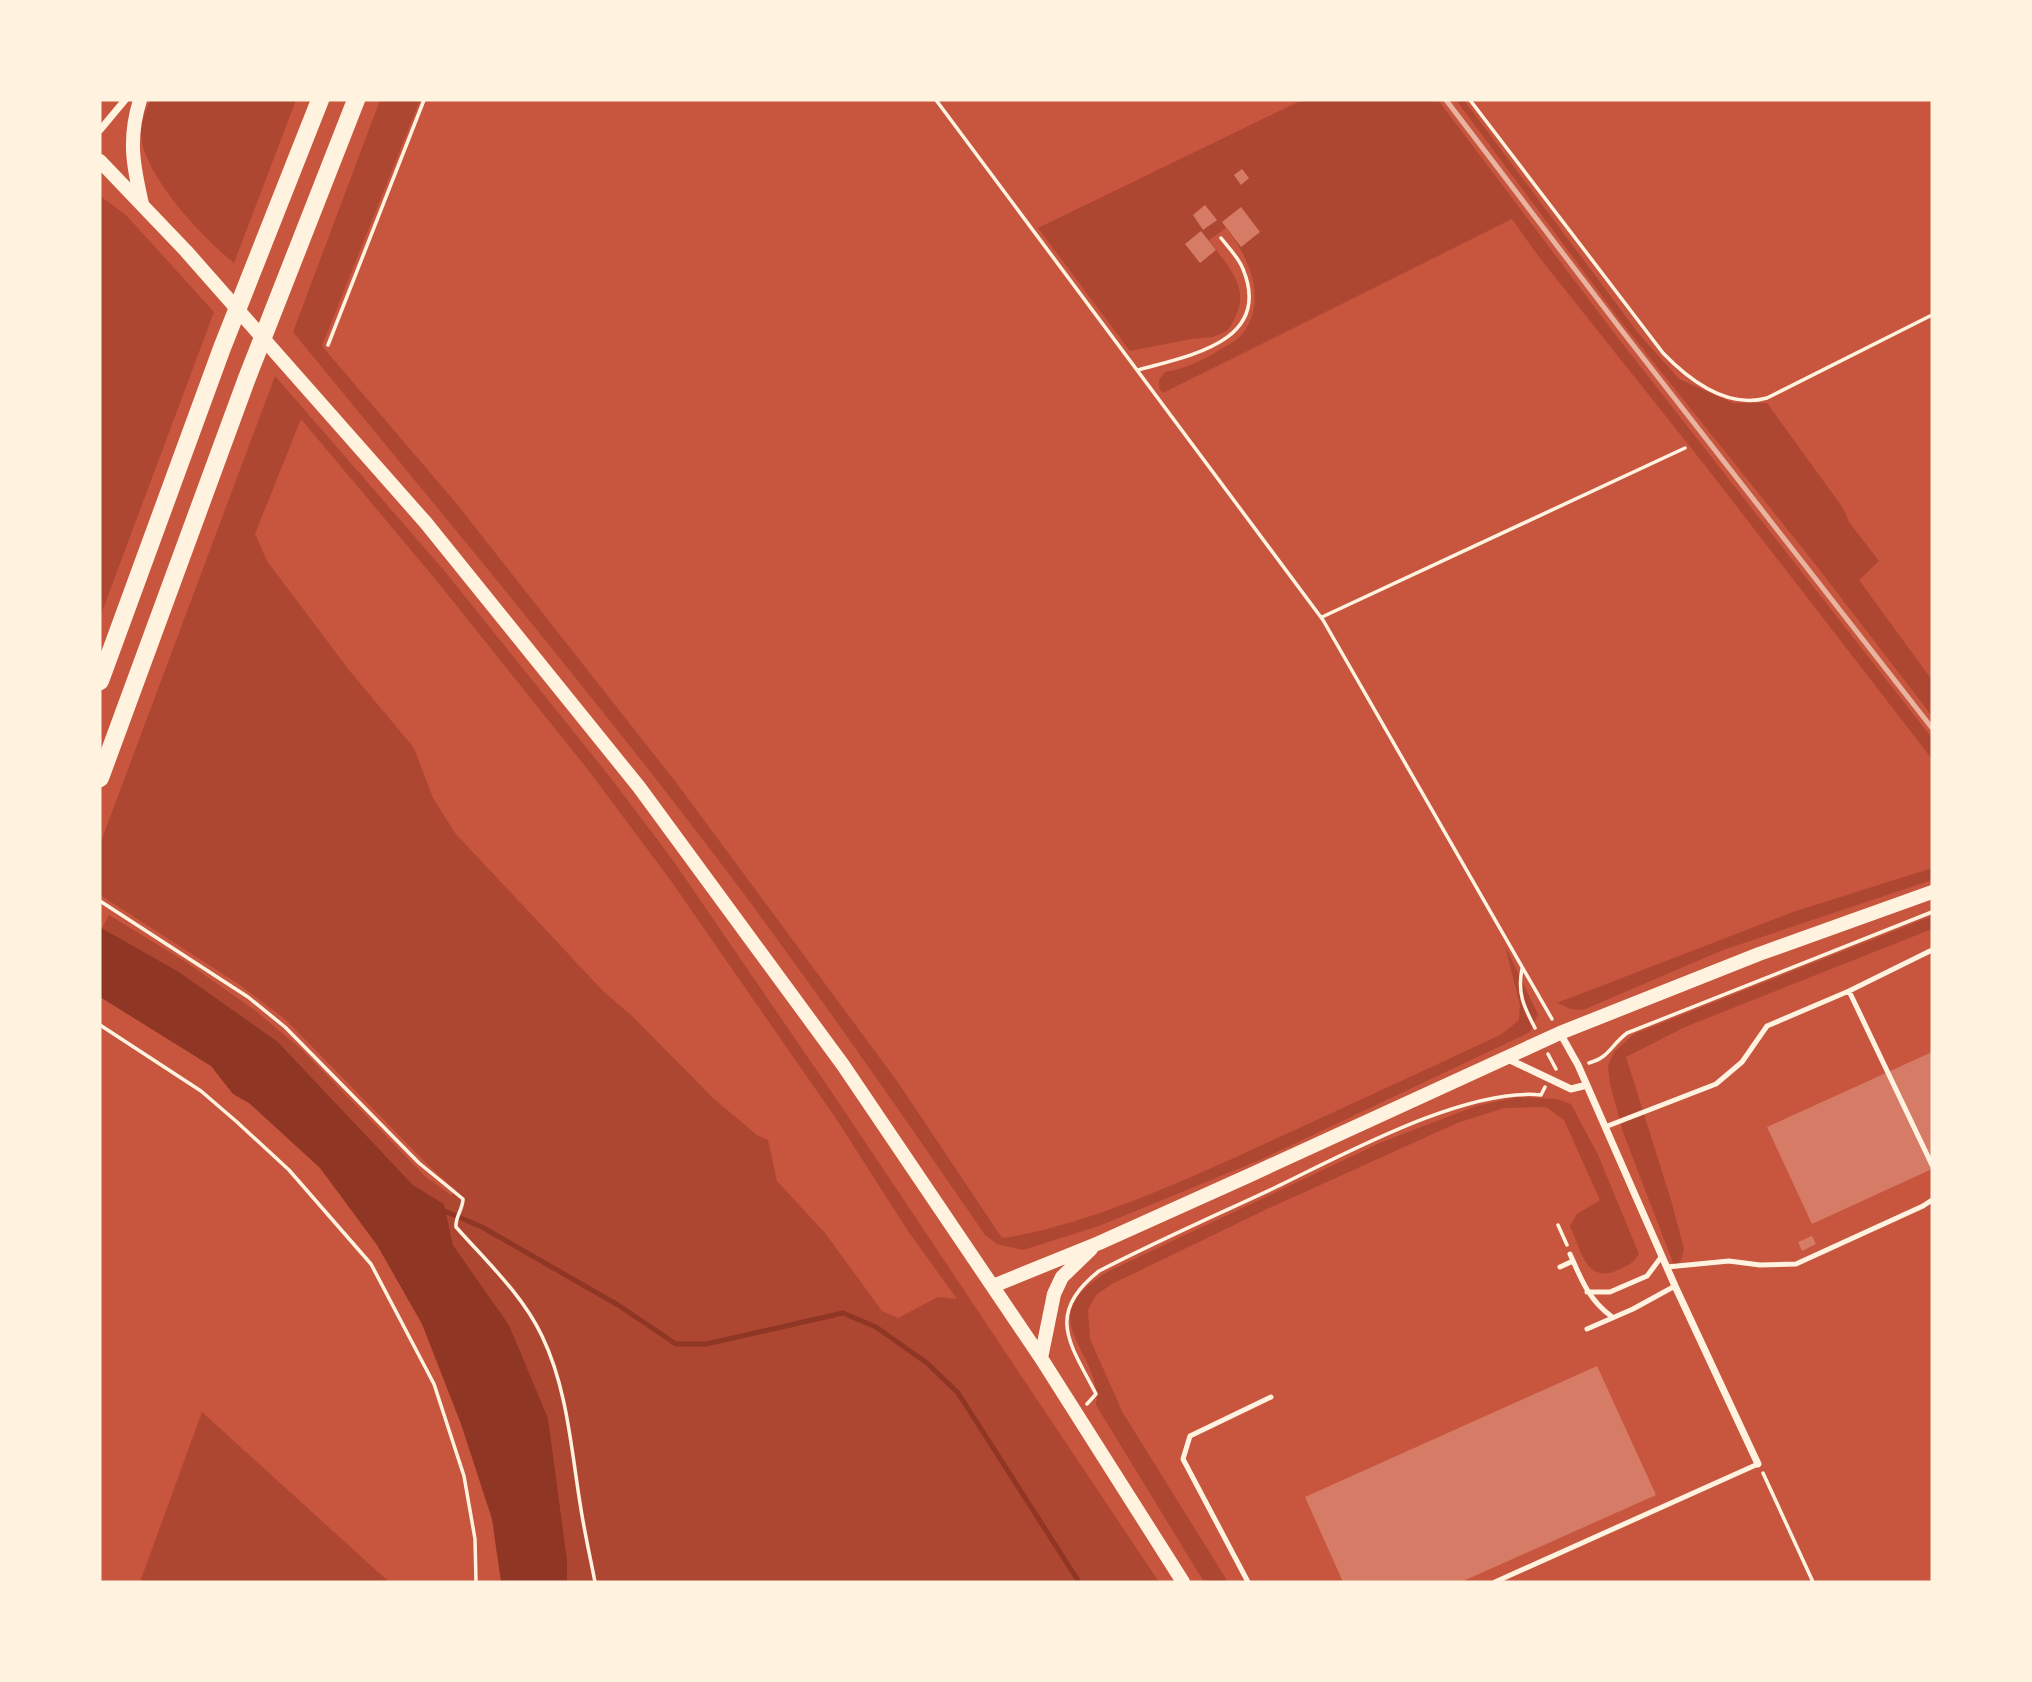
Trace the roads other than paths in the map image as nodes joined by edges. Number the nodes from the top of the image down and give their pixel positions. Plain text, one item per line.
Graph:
1 (125, 100) edge
2 (140, 100) edge
3 (320, 100) edge
4 (356, 100) edge
5 (100, 130) edge
6 (100, 161) edge
7 (142, 205) junction
8 (100, 681) edge
9 (101, 775) edge
10 (1932, 892) edge
11 (1932, 950) edge
12 (1849, 991) junction
13 (1560, 1033) junction
14 (1507, 1058) junction
15 (1587, 1085) junction
16 (1605, 1127) junction
17 (1932, 1165) edge
18 (1932, 1200) edge
19 (1099, 1243) junction
20 (1570, 1254) road end
21 (1662, 1256) junction
22 (1573, 1261) junction
23 (1560, 1267) dead end
24 (1667, 1267) junction
25 (993, 1286) junction
26 (1675, 1286) junction
27 (1587, 1292) junction
28 (1611, 1316) junction
29 (1587, 1329) dead end
30 (1041, 1358) junction
31 (1271, 1397) dead end
32 (1758, 1464) joint
33 (1183, 1582) edge
34 (1248, 1582) edge
35 (1495, 1582) edge

1 - 5 street
2 - 7 main road
3 - 8 highway
4 - 9 highway
6 - 7 main road
7 - 25 main road
10 - 13 main road
11 - 12 lane
12 - 16 lane
12 - 17 lane
13 - 14 main road
13 - 15 street
14 - 15 street
14 - 19 main road
15 - 16 street
16 - 21 street
18 - 24 lane
19 - 25 main road
19 - 30 main road
20 - 22 lane
21 - 24 street
21 - 27 lane
22 - 23 lane
22 - 27 lane
24 - 26 street
25 - 30 main road
26 - 28 lane
26 - 32 street
27 - 28 lane
28 - 29 lane
30 - 33 main road
31 - 34 lane
32 - 35 lane

